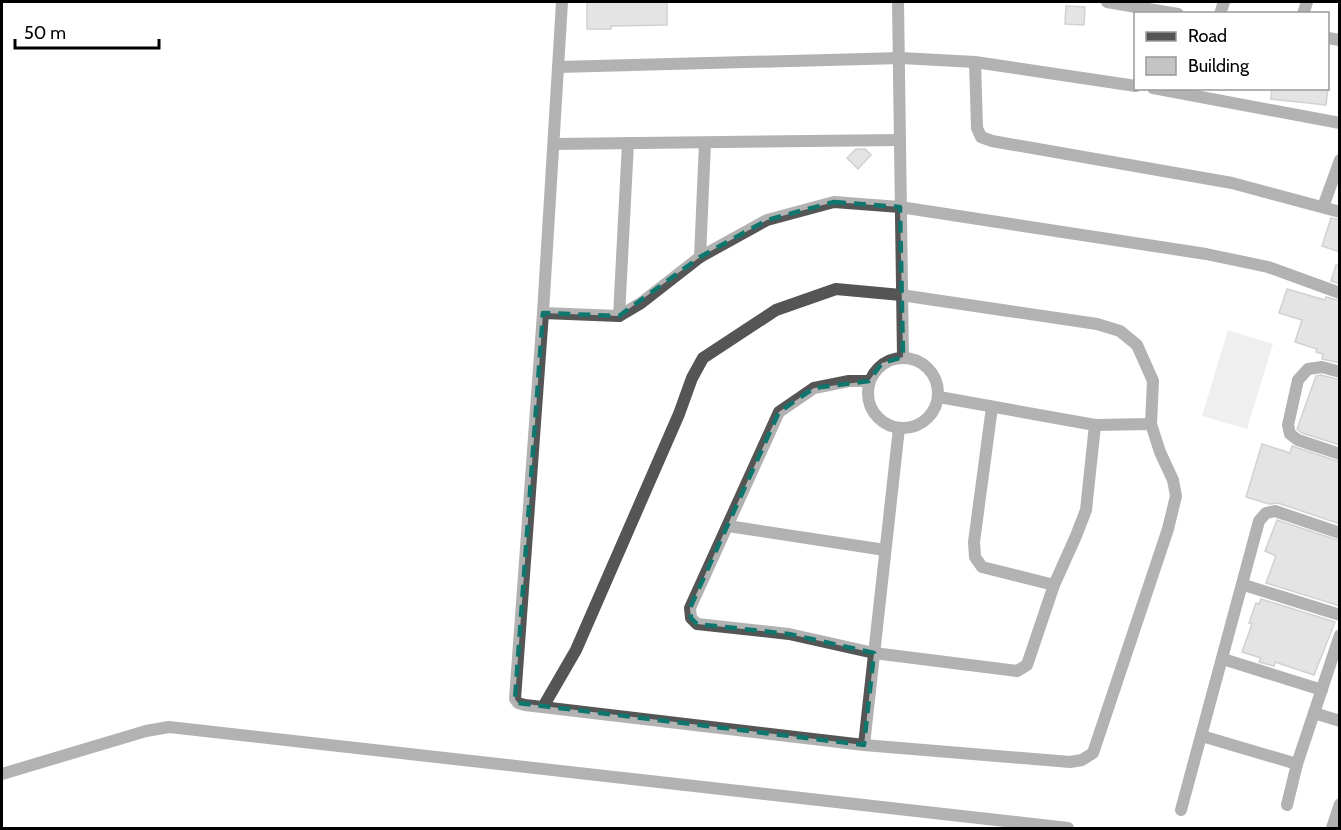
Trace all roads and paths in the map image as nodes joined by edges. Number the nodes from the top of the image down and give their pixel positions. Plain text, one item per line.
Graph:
1 (562, 2) edge
2 (898, 2) edge
3 (1107, 2) edge
4 (1144, 5) edge
5 (1170, 12) edge
6 (900, 58) junction
7 (975, 62) junction
8 (558, 67) junction
9 (1134, 86) edge
10 (1163, 90) edge
11 (1340, 123) edge
12 (900, 140) junction
13 (705, 142) junction
14 (628, 143) junction
15 (554, 144) junction
16 (1340, 160) edge
17 (900, 207) junction
18 (1323, 207) junction
19 (1340, 212) edge
20 (700, 257) junction
21 (1340, 293) edge
22 (902, 295) junction
23 (543, 313) junction
24 (619, 316) junction
25 (903, 357) junction
26 (1340, 372) edge
27 (869, 381) junction
28 (939, 397) junction
29 (992, 407) junction
30 (1151, 424) junction
31 (1095, 425) junction
32 (898, 428) junction
33 (1340, 454) edge
34 (728, 526) junction
35 (1340, 533) edge
36 (885, 550) junction
37 (1054, 585) junction
38 (1244, 585) junction
39 (1340, 615) edge
40 (1340, 635) edge
41 (874, 652) junction
42 (1223, 659) junction
43 (1322, 690) junction
44 (543, 707) junction
45 (1314, 713) junction
46 (1340, 721) edge
47 (1202, 736) junction
48 (864, 745) junction
49 (1297, 765) junction
50 (2, 774) edge
51 (1340, 804) edge
52 (1287, 805) dead end
53 (1181, 810) dead end
54 (1068, 828) edge
55 (1332, 828) edge

1 - 8 street
2 - 6 street
3 - 4 street
4 - 5 street
6 - 7 street
6 - 8 street
6 - 12 street
7 - 9 street
7 - 18 street
8 - 15 street
10 - 11 street
12 - 13 street
12 - 17 street
13 - 14 street
13 - 20 street
14 - 15 street
14 - 24 street
15 - 23 street
16 - 18 street
17 - 20 street
17 - 21 street
17 - 22 street
18 - 19 street
20 - 24 street
22 - 25 street
22 - 30 street
22 - 44 street
23 - 24 street
23 - 44 street
25 - 27 street
25 - 28 street
26 - 33 street
27 - 32 street
27 - 34 street
28 - 29 street
28 - 32 street
29 - 31 street
29 - 37 street
30 - 31 street
30 - 48 street
31 - 37 street
32 - 36 street
34 - 36 street
34 - 41 street
35 - 38 street
36 - 41 street
37 - 41 street
38 - 39 street
38 - 42 street
40 - 43 street
41 - 48 street
42 - 43 street
42 - 47 street
43 - 45 street
44 - 48 street
45 - 46 street
45 - 49 street
47 - 49 street
47 - 53 street
49 - 52 street
50 - 54 street
51 - 55 street

